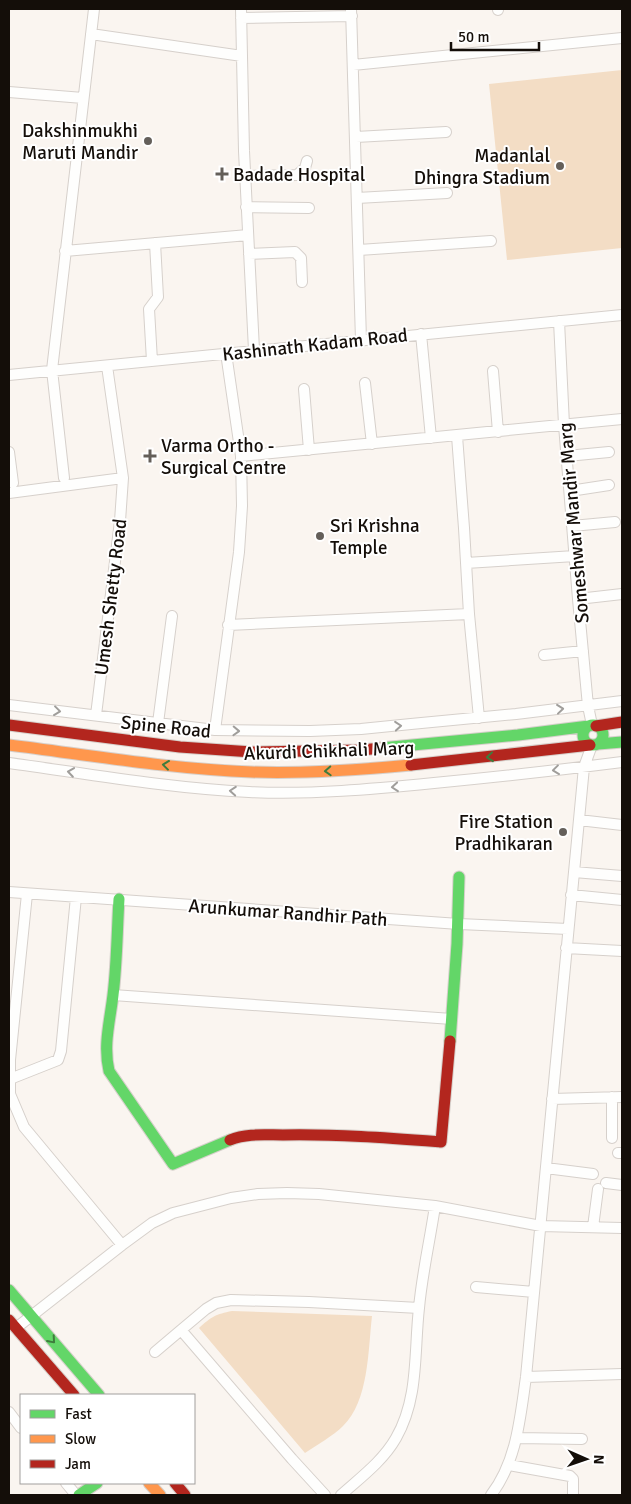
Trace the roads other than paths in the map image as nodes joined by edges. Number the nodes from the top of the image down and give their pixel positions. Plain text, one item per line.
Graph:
1 (94, 9) edge
2 (241, 13) edge
3 (351, 13) edge
4 (91, 34) junction
5 (622, 38) edge
6 (242, 56) junction
7 (353, 65) junction
8 (9, 92) edge
9 (83, 98) junction
10 (446, 132) dead end
11 (356, 137) junction
12 (307, 161) dead end
13 (245, 176) junction
14 (447, 193) dead end
15 (357, 198) junction
16 (246, 207) junction
17 (308, 208) dead end
18 (248, 235) junction
19 (491, 241) dead end
20 (155, 243) junction
21 (359, 250) junction
22 (65, 251) junction
23 (249, 254) junction
24 (302, 282) dead end
25 (622, 315) edge
26 (559, 321) junction
27 (421, 334) junction
28 (361, 340) junction
29 (254, 350) junction
30 (226, 353) junction
31 (152, 361) junction
32 (107, 366) junction
33 (52, 370) junction
34 (493, 371) dead end
35 (9, 374) edge
36 (365, 383) dead end
37 (304, 389) dead end
38 (622, 420) edge
39 (564, 425) junction
40 (498, 432) junction
41 (457, 436) junction
42 (431, 438) junction
43 (372, 444) junction
44 (310, 450) junction
45 (9, 452) edge
46 (609, 452) dead end
47 (241, 456) junction
48 (567, 456) junction
49 (64, 478) dead end
50 (122, 478) junction
51 (609, 485) dead end
52 (11, 488) edge
53 (570, 491) junction
54 (615, 522) dead end
55 (572, 526) junction
56 (575, 556) junction
57 (466, 563) junction
58 (622, 594) edge
59 (578, 599) junction
60 (469, 614) junction
61 (172, 616) dead end
62 (228, 625) junction
63 (583, 651) junction
64 (544, 655) dead end
65 (622, 701) edge
66 (9, 705) edge
67 (588, 706) junction
68 (96, 716) junction
69 (479, 718) junction
70 (622, 722) edge
71 (158, 723) junction
72 (9, 725) edge
73 (593, 726) junction
74 (215, 730) junction
75 (622, 742) edge
76 (9, 745) edge
77 (593, 745) junction
78 (622, 762) edge
79 (9, 763) edge
80 (584, 767) junction
81 (579, 820) junction
82 (622, 825) edge
83 (574, 872) junction
84 (622, 876) edge
85 (460, 878) dead end
86 (9, 892) edge
87 (27, 894) junction
88 (571, 895) junction
89 (76, 897) junction
90 (119, 899) junction
91 (622, 900) edge
92 (459, 924) junction
93 (568, 929) junction
94 (566, 948) junction
95 (622, 951) edge
96 (113, 995) junction
97 (452, 1020) junction
98 (10, 1079) junction
99 (617, 1097) edge
100 (552, 1099) junction
101 (612, 1138) dead end
102 (546, 1168) junction
103 (594, 1174) dead end
104 (622, 1185) edge
105 (435, 1206) junction
106 (622, 1217) edge
107 (541, 1226) junction
108 (593, 1228) junction
109 (620, 1228) edge
110 (122, 1245) junction
111 (476, 1287) dead end
112 (9, 1290) edge
113 (534, 1292) junction
114 (419, 1308) junction
115 (31, 1316) junction
116 (13, 1324) edge
117 (181, 1330) junction
118 (156, 1352) dead end
119 (622, 1374) edge
120 (526, 1377) junction
121 (73, 1394) edge
122 (98, 1394) edge
123 (9, 1412) edge
124 (20, 1427) edge
125 (517, 1438) junction
126 (582, 1439) dead end
127 (509, 1465) junction
128 (67, 1484) edge
129 (95, 1484) edge
130 (151, 1484) edge
131 (176, 1484) edge
132 (77, 1495) edge
133 (160, 1495) edge
134 (186, 1495) edge
135 (325, 1495) edge
136 (341, 1495) edge
137 (491, 1495) edge
138 (573, 1495) edge

1 - 4 street
2 - 3 street
2 - 6 street
3 - 7 street
4 - 6 street
4 - 9 street
5 - 7 street
6 - 13 street
7 - 11 street
8 - 9 street
9 - 22 street
10 - 11 street
11 - 15 street
12 - 13 street
13 - 16 street
14 - 15 street
15 - 21 street
16 - 17 street
16 - 18 street
18 - 20 street
18 - 23 street
19 - 21 street
20 - 22 street
20 - 31 street
21 - 28 street
22 - 33 street
23 - 24 street
23 - 29 street
25 - 26 street, Kashinath Kadam Road
26 - 27 street, Kashinath Kadam Road
26 - 39 street, Someshwar Mandir Marg
27 - 28 street, Kashinath Kadam Road
27 - 42 street
28 - 29 street, Kashinath Kadam Road
29 - 30 street, Kashinath Kadam Road
30 - 31 street, Kashinath Kadam Road
30 - 47 street
31 - 32 street, Kashinath Kadam Road
32 - 33 street, Kashinath Kadam Road
32 - 50 street, Umesh Shetty Road
33 - 35 street, Kashinath Kadam Road
33 - 49 street
34 - 40 street
36 - 43 street
37 - 44 street
38 - 39 street
39 - 40 street
39 - 48 street, Someshwar Mandir Marg
40 - 41 street
41 - 42 street
41 - 57 street
42 - 43 street
43 - 44 street
44 - 47 street
45 - 52 street
46 - 48 street
47 - 62 street
48 - 53 street, Someshwar Mandir Marg
50 - 52 street
50 - 68 street, Umesh Shetty Road
51 - 53 street
53 - 55 street, Someshwar Mandir Marg
54 - 55 street
55 - 56 street, Someshwar Mandir Marg
56 - 57 street
56 - 59 street, Someshwar Mandir Marg
57 - 60 street
58 - 59 street
59 - 63 street, Someshwar Mandir Marg
60 - 62 street
60 - 69 street
61 - 71 street
62 - 74 street
63 - 64 street
63 - 67 street, Someshwar Mandir Marg
65 - 67 street
66 -> 68 street
69 -> 67 street
67 - 73 street, Someshwar Mandir Marg
68 - 71 street
74 -> 69 street
70 - 73 main road
71 - 74 street
72 - 73 main road, Spine Road
73 - 77 main road
73 - 77 main road
75 - 77 main road, Akurdi Chikhali Marg
77 -> 76 main road, Akurdi Chikhali Marg
77 - 80 street
78 - 80 street
80 -> 79 street
80 - 81 street
81 - 82 street
81 - 83 street
83 - 84 street
83 - 88 street
85 - 92 main road
86 - 87 street, Arunkumar Randhir Path
87 - 89 street, Arunkumar Randhir Path
87 - 98 street
88 - 91 street
88 - 93 street
89 - 90 street, Arunkumar Randhir Path
89 - 98 street
90 - 92 street, Arunkumar Randhir Path
90 - 96 main road
92 - 93 street, Arunkumar Randhir Path
92 - 97 main road
93 - 94 street
94 - 95 street
94 - 100 street
96 - 97 street
96 - 97 main road
98 - 110 street
99 - 100 street
99 - 101 street
100 - 102 street
102 - 103 street
102 - 107 street
104 - 108 street
105 - 107 street
105 - 110 street
105 - 114 street
106 - 109 street
107 - 108 street
107 - 113 street
108 - 109 street
110 - 115 street
111 - 113 street
112 - 115 main road
113 - 120 street
114 - 117 street
114 - 136 street
115 - 116 street
115 -> 122 main road
116 - 121 main road
117 - 118 street
117 - 135 street
119 - 120 street
120 - 125 street
123 - 124 street
125 - 126 street
125 - 127 street
127 - 137 street
127 - 138 street
128 - 132 street
129 - 132 main road
130 - 133 main road
131 - 134 main road

